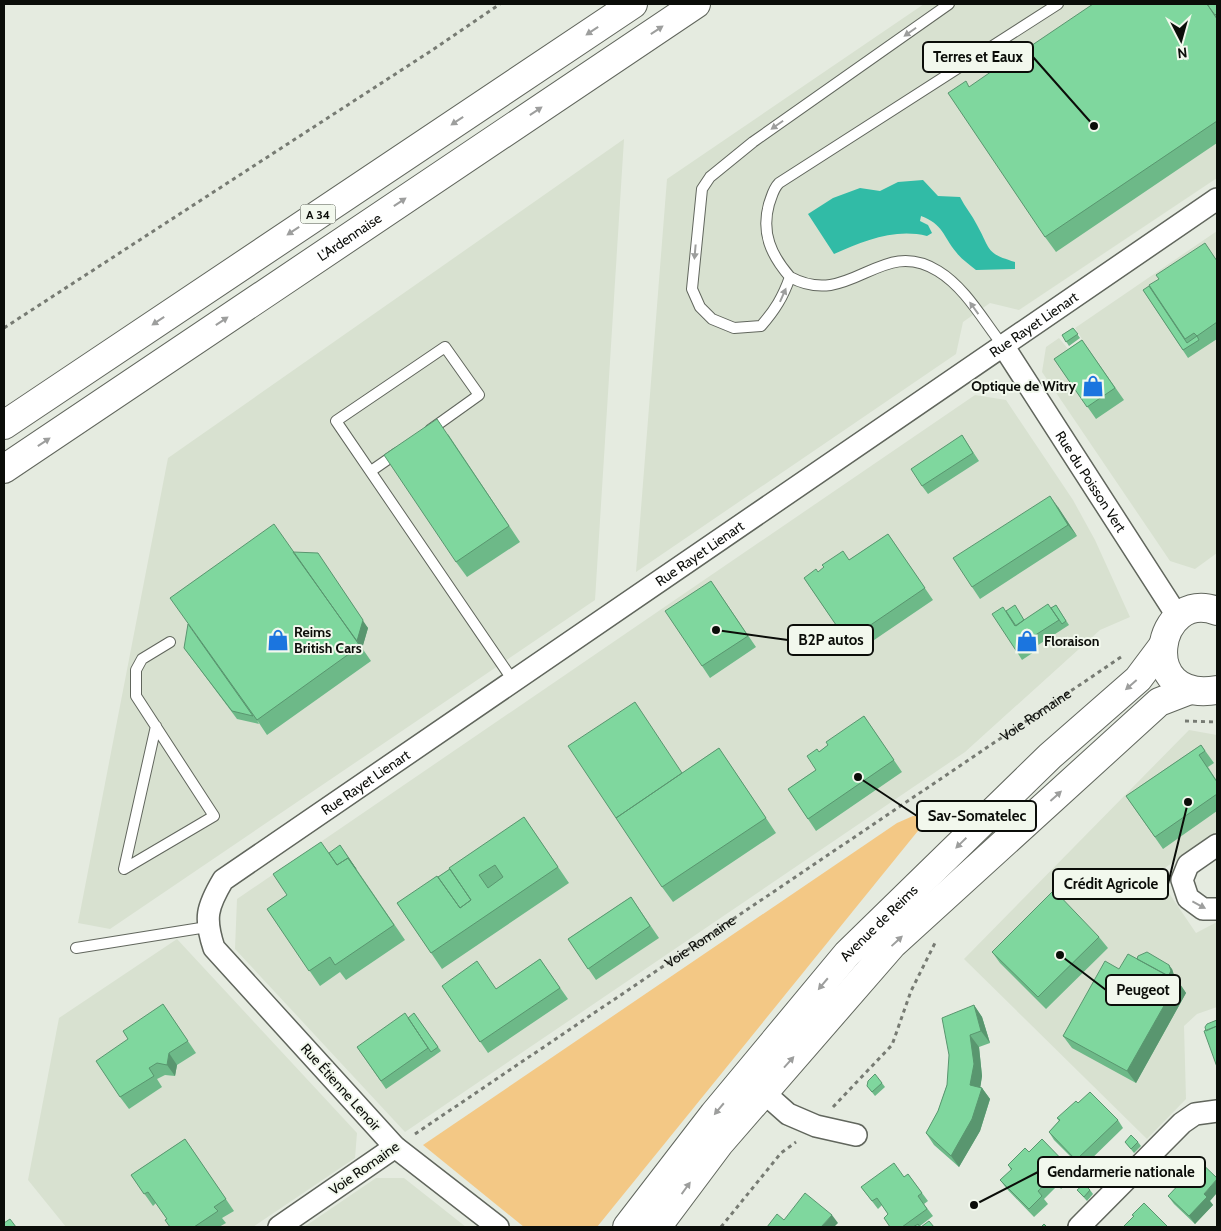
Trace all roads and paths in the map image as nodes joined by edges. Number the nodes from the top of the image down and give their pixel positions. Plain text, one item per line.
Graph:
1 (500, 4) edge
2 (633, 4) edge
3 (696, 4) edge
4 (950, 4) edge
5 (1058, 4) edge
6 (1217, 199) edge
7 (790, 277) junction
8 (4, 328) edge
9 (1004, 346) junction
10 (4, 425) edge
11 (4, 470) edge
12 (371, 471) junction
13 (1215, 609) edge
14 (1178, 617) junction
15 (170, 642) dead end
16 (1162, 647) junction
17 (1121, 656) dead end
18 (514, 682) junction
19 (1207, 694) edge
20 (1182, 720) dead end
21 (1217, 722) edge
22 (156, 726) junction
23 (1217, 845) edge
24 (1217, 909) edge
25 (207, 927) junction
26 (938, 938) dead end
27 (76, 948) dead end
28 (754, 1084) junction
29 (1217, 1111) edge
30 (816, 1126) junction
31 (856, 1135) dead end
32 (395, 1147) junction
33 (279, 1227) edge
34 (498, 1227) edge
35 (626, 1227) edge
36 (657, 1227) edge
37 (721, 1227) edge
38 (1079, 1227) edge

1 - 8 path
2 -> 10 main road, A 34
11 -> 3 main road, L'Ardennaise / A 34
4 -> 7 lane
5 - 7 lane
6 - 9 street, Rue Rayet Lienart
9 -> 7 lane
9 - 14 street, Rue du Poisson Vert
9 - 18 street, Rue Rayet Lienart
12 - 12 lane
12 - 18 lane
13 - 14 main road
14 - 16 main road, Avenue de Reims
15 - 22 lane
16 - 19 main road, Avenue de Reims
16 -> 28 main road, Avenue de Reims
17 - 32 path, Voie Romaine
18 - 25 street, Rue Rayet Lienart
28 -> 19 main road, Avenue de Reims
20 - 21 path
22 - 22 lane
23 -> 24 street
25 - 27 lane
25 - 32 street, Rue Étienne Lenoir
26 - 30 path
28 - 30 street
28 -> 35 main road, Avenue de Reims
36 -> 28 main road, Avenue de Reims
29 - 38 street
30 - 31 street
30 - 37 path
32 - 33 street, Voie Romaine
32 - 34 street, Rue Étienne Lenoir

